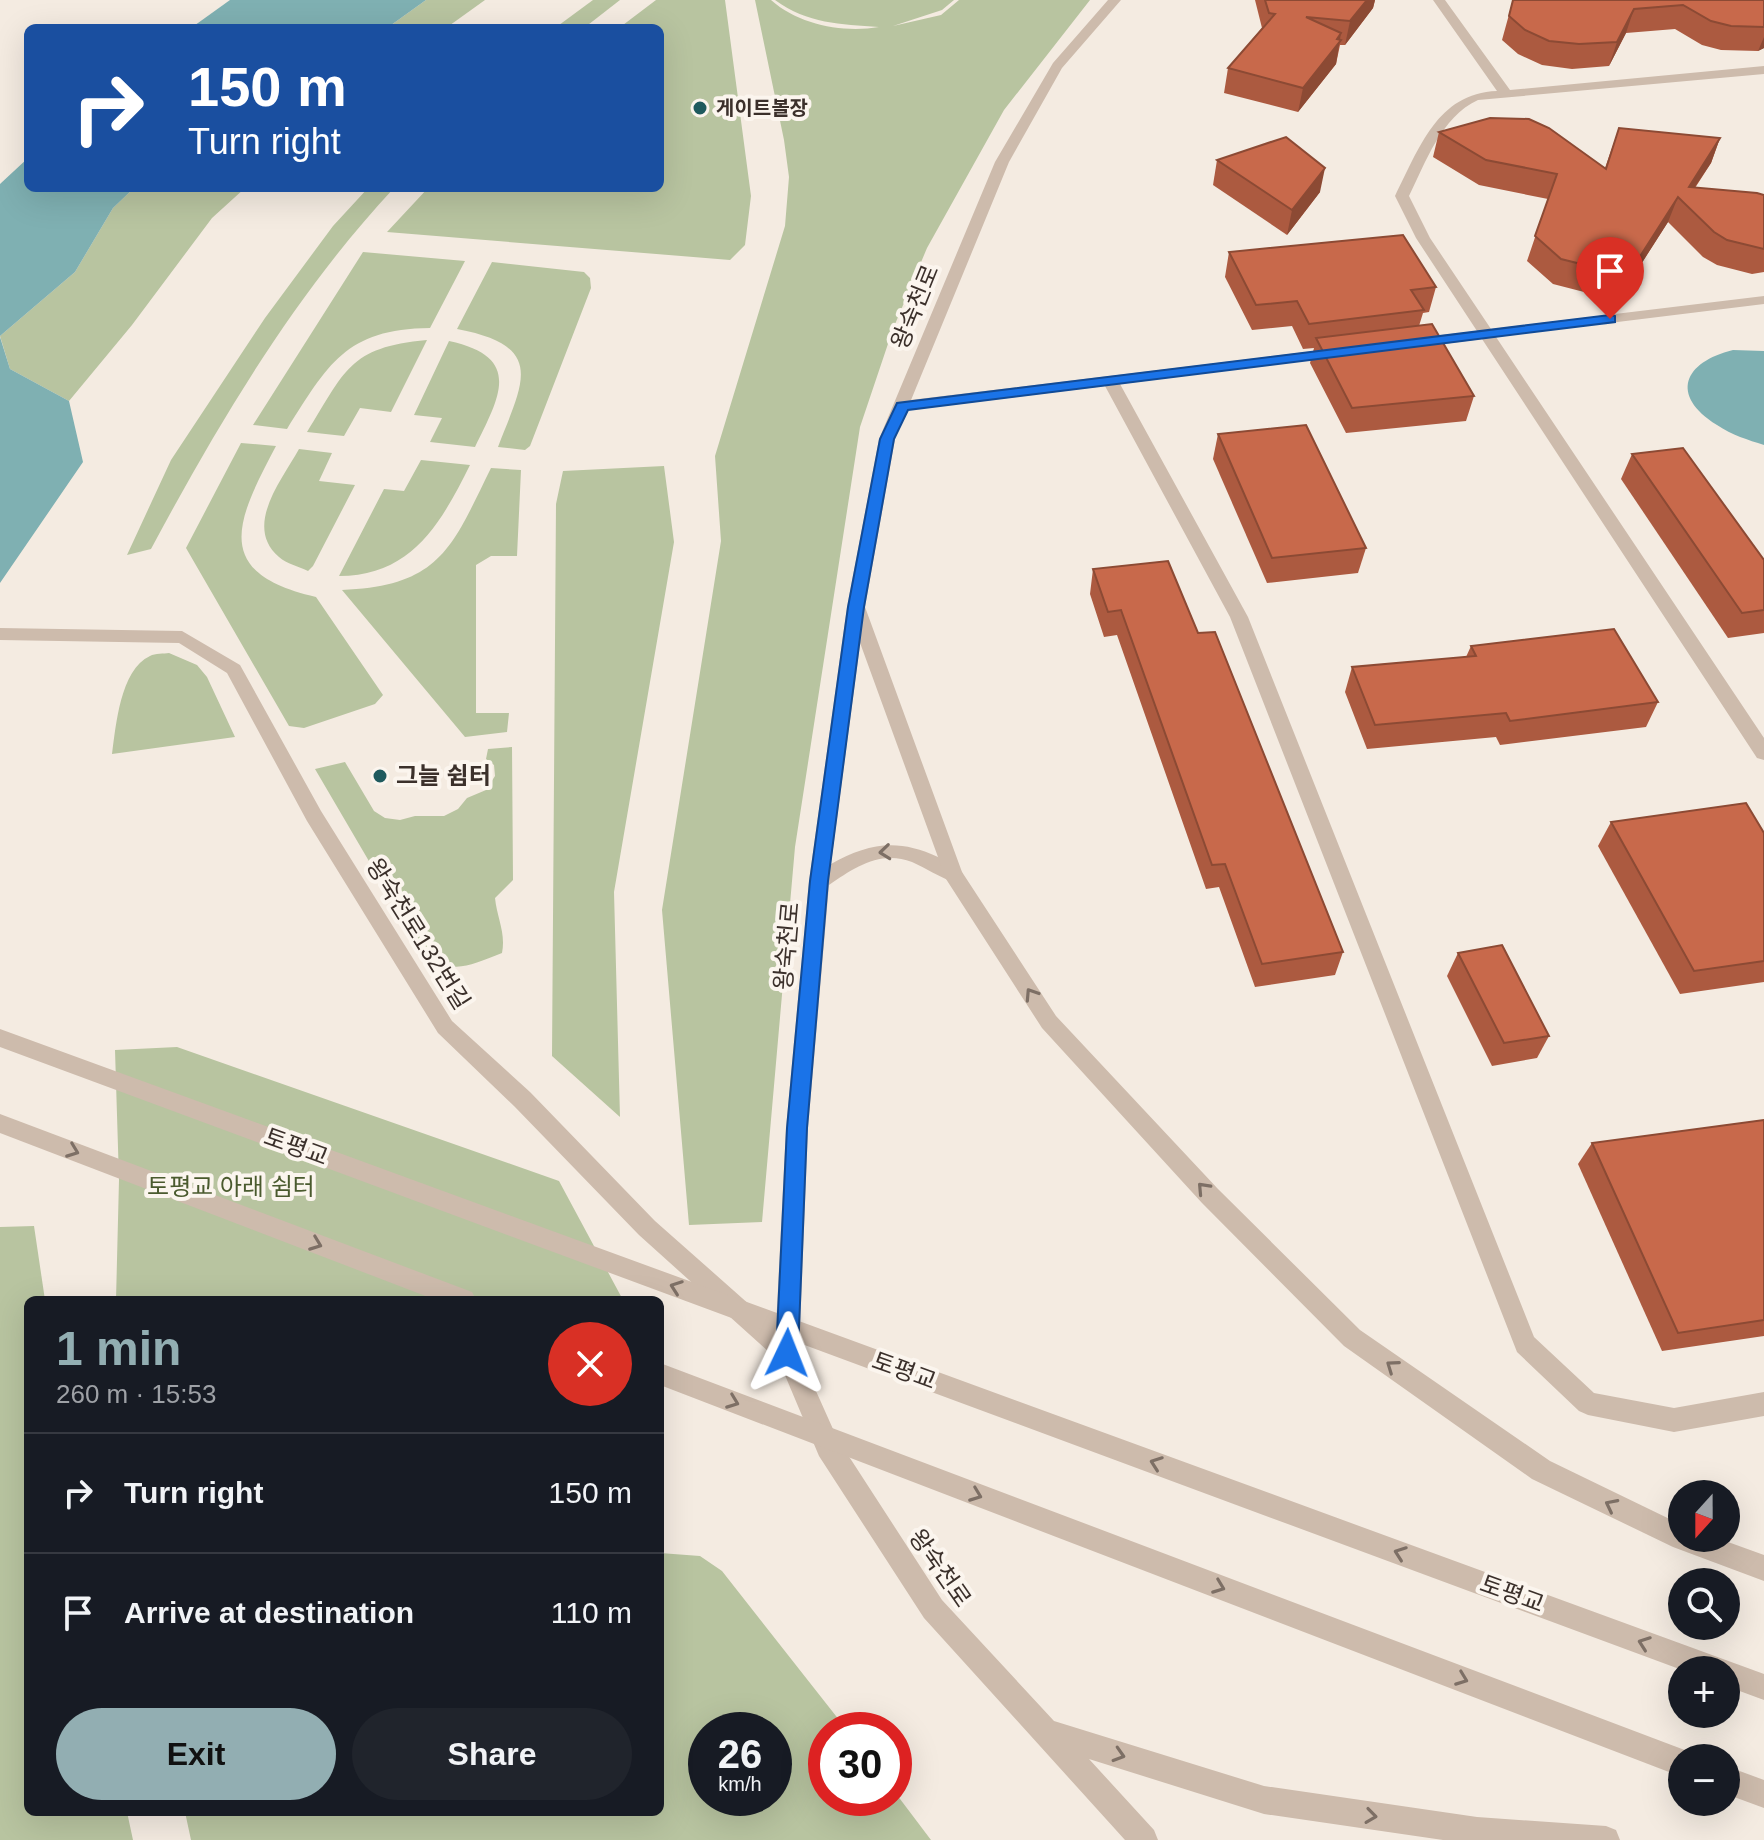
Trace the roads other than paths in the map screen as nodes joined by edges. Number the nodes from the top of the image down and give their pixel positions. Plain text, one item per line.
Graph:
1 (1115, 0) edge
2 (1439, 0) edge
3 (1764, 70) edge
4 (1506, 94) junction
5 (1764, 300) edge
6 (1487, 334) junction
7 (1393, 346) edge
8 (1361, 350) edge
9 (1110, 381) junction
10 (902, 406) junction
11 (856, 607) junction
12 (0, 634) edge
13 (1764, 753) edge
14 (953, 874) junction
15 (819, 881) junction
16 (0, 1038) edge
17 (0, 1123) edge
18 (454, 1296) edge
19 (787, 1353) junction
20 (664, 1376) edge
21 (1764, 1404) edge
22 (1668, 1531) edge
23 (1720, 1552) edge
24 (1764, 1568) edge
25 (1679, 1656) edge
26 (1740, 1678) edge
27 (1764, 1687) edge
28 (1045, 1732) junction
29 (1668, 1758) edge
30 (1740, 1785) edge
31 (1764, 1794) edge
32 (1144, 1840) edge
33 (1606, 1840) edge

1 - 10 street, 왕숙천로
2 - 4 street
3 - 4 street
4 - 6 street
5 - 6 street
6 - 7 street
6 - 13 street
8 - 9 street
9 - 10 street
9 - 21 street
10 - 11 street, 왕숙천로
11 - 14 street
11 - 15 street, 왕숙천로
12 - 19 street, 왕숙천로132번길
14 -> 15 street
22 -> 14 street
15 - 19 street, 왕숙천로
25 -> 16 street, 토평교
17 -> 18 street
19 - 28 street, 왕숙천로
20 -> 29 street
23 - 24 street
26 - 27 street
28 - 32 street, 왕숙천로
28 -> 33 street
30 - 31 street

